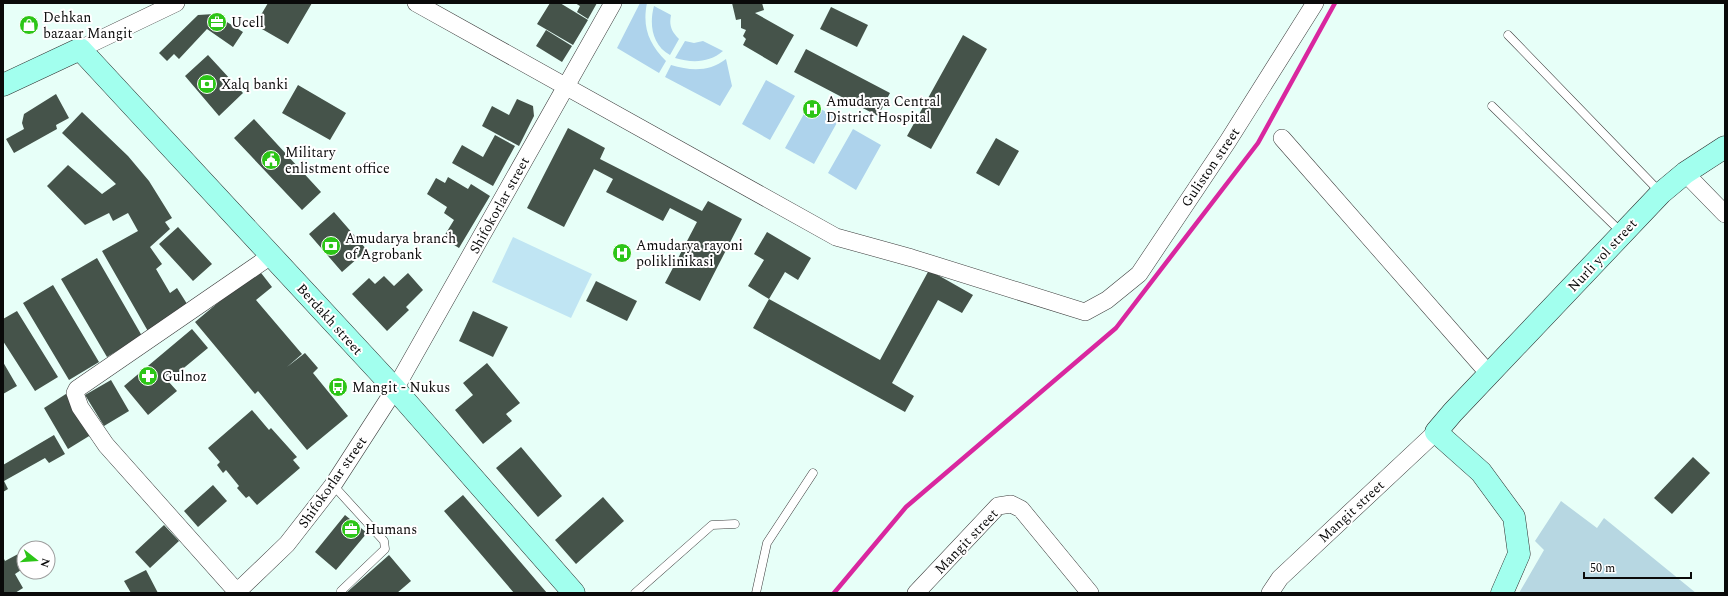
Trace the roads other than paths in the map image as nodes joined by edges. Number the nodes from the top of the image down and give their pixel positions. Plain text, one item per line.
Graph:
1 (176, 3) edge
2 (613, 3) edge
3 (1315, 3) edge
4 (419, 4) edge
5 (1508, 35) dead end
6 (80, 49) junction
7 (3, 85) edge
8 (565, 87) junction
9 (1492, 106) dead end
10 (1282, 138) dead end
11 (1725, 147) edge
12 (1684, 173) junction
13 (1661, 192) junction
14 (1725, 214) edge
15 (1622, 233) junction
16 (272, 256) junction
17 (1489, 374) junction
18 (395, 389) junction
19 (1436, 432) junction
20 (813, 473) dead end
21 (333, 485) junction
22 (735, 524) dead end
23 (341, 591) dead end
24 (236, 592) edge
25 (574, 593) edge
26 (635, 593) edge
27 (756, 593) edge
28 (916, 593) edge
29 (1090, 593) edge
30 (1270, 593) edge
31 (1502, 593) edge

1 - 6 street
2 - 8 street, Shifokorlar street
3 - 8 street, Guliston street
4 - 8 street
5 - 13 lane
6 - 7 main road
6 - 16 main road, Berdakh street
8 - 18 street, Shifokorlar street
9 - 15 lane
10 - 17 street
11 - 12 main road, Nurli yol street
12 - 13 main road, Nurli yol street
12 - 14 street
13 - 15 main road, Nurli yol street
15 - 17 main road, Nurli yol street
16 - 18 main road, Berdakh street
16 - 24 street
17 - 19 main road, Nurli yol street
18 - 21 street, Shifokorlar street
18 - 25 main road, Berdakh street
19 - 30 street, Mangit street
19 - 31 main road
20 - 27 lane
21 - 23 lane
21 - 24 street, Shifokorlar street
22 - 26 lane
28 - 29 street, Mangit street

